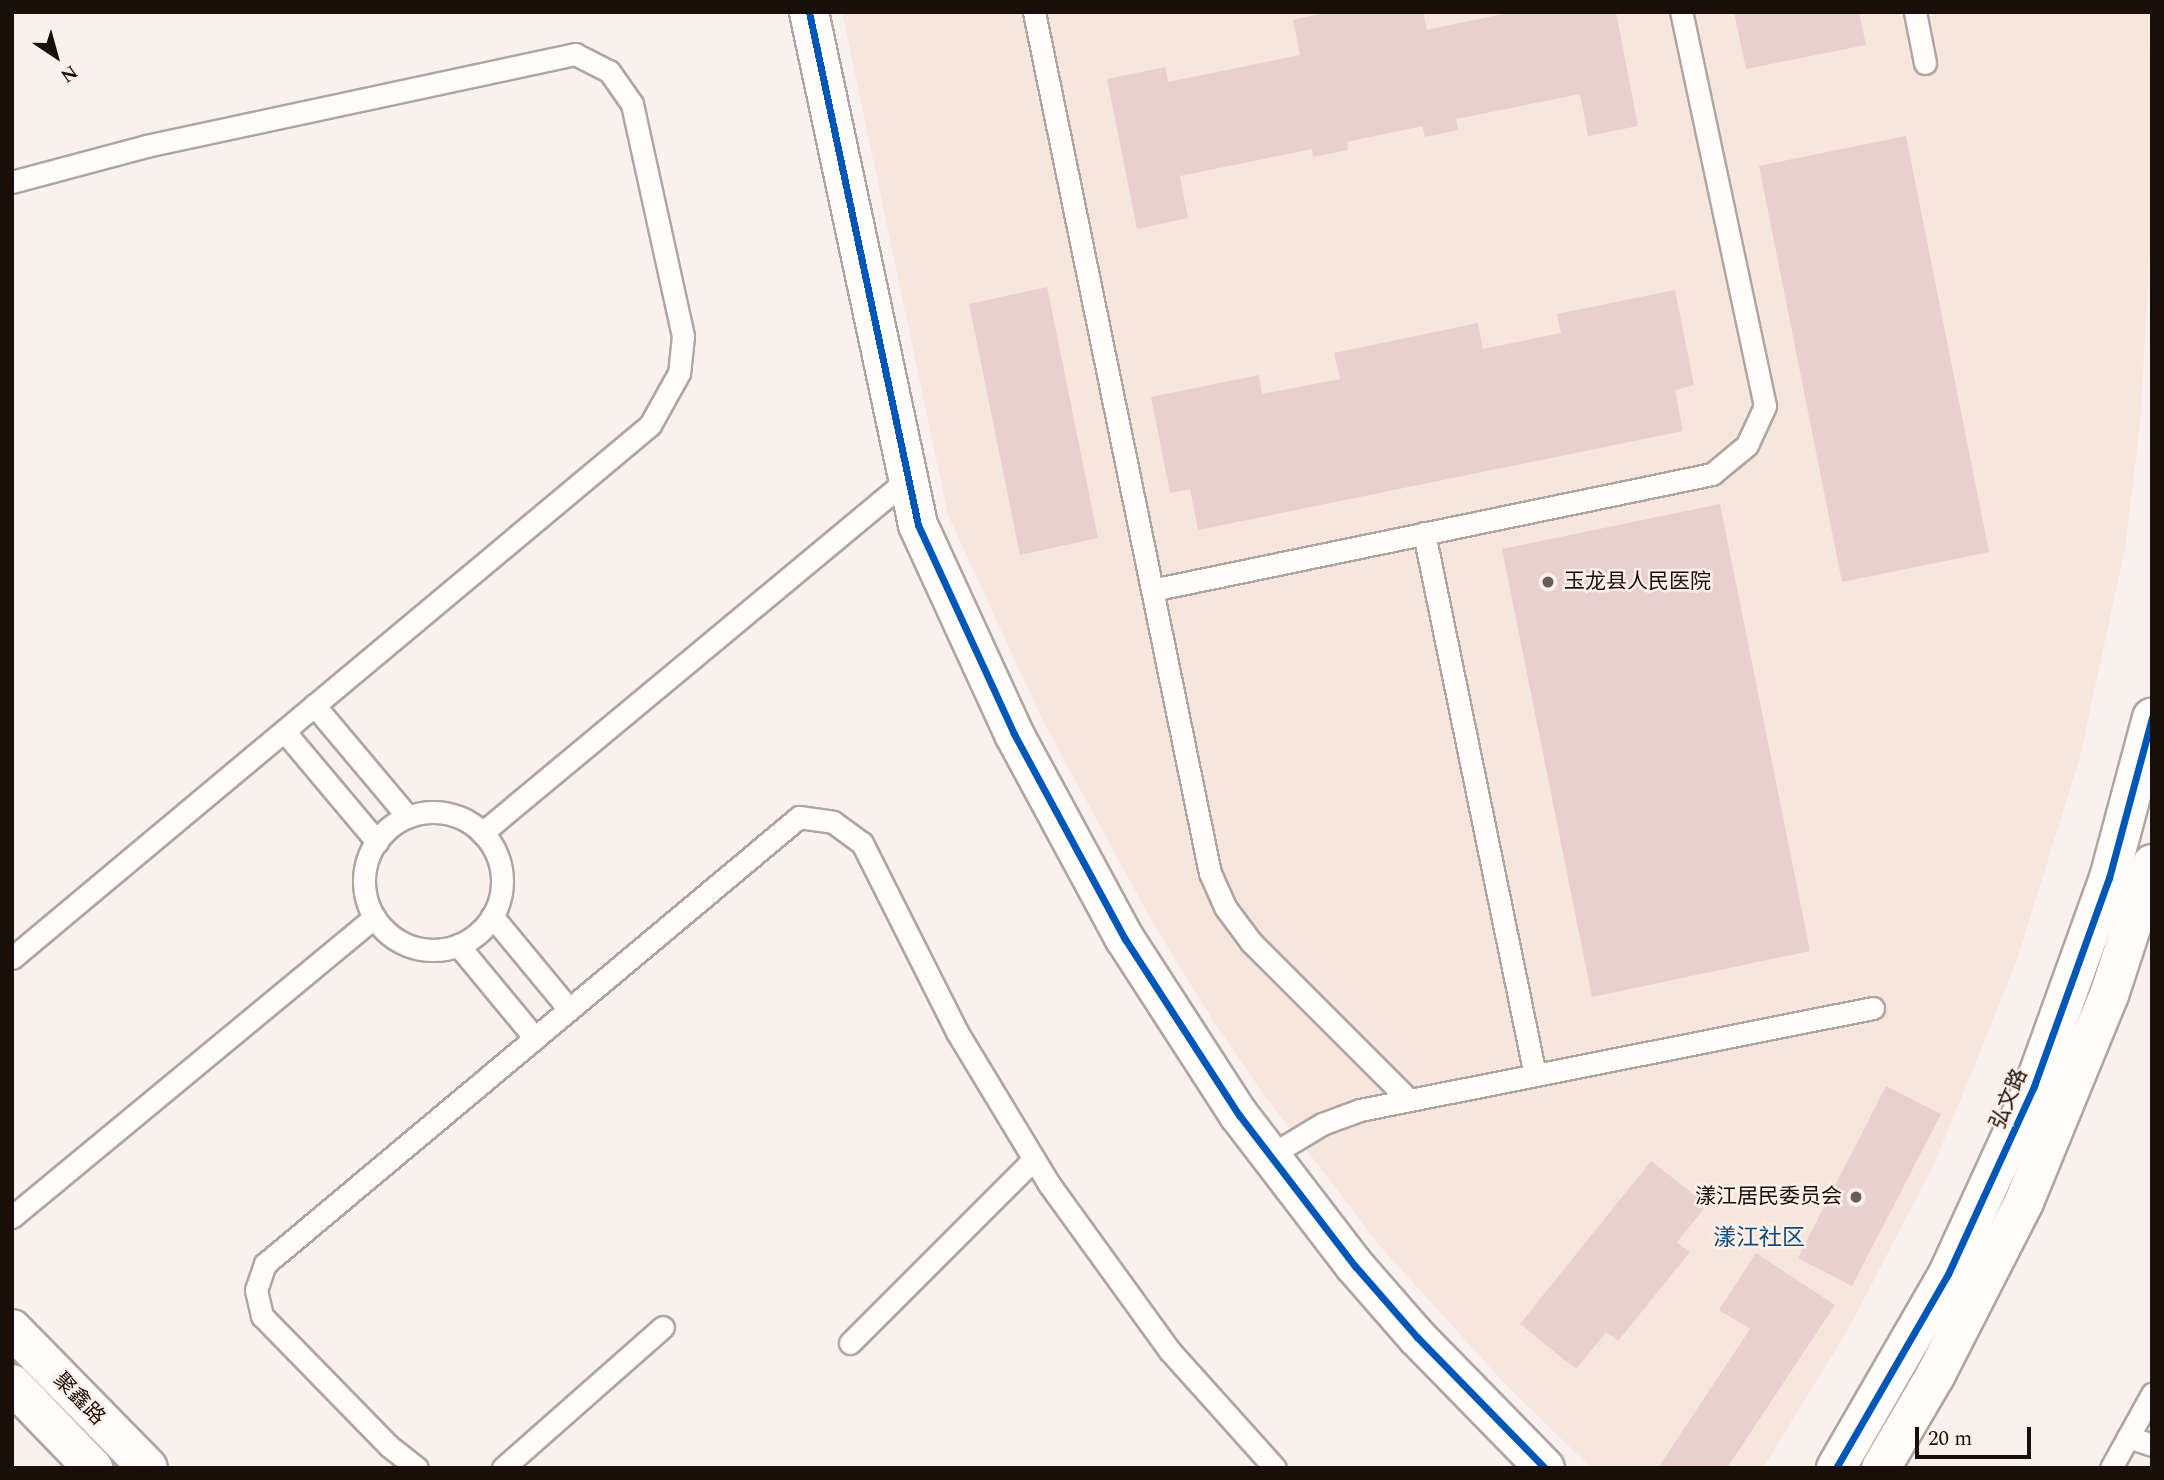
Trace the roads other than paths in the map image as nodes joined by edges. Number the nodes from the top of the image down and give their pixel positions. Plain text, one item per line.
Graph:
1 (809, 12) edge
2 (1034, 12) edge
3 (1681, 12) edge
4 (1915, 12) edge
5 (1925, 63) dead end
6 (12, 182) edge
7 (908, 479) junction
8 (1424, 533) junction
9 (1152, 590) junction
10 (314, 705) junction
11 (2152, 718) edge
12 (284, 731) junction
13 (408, 817) junction
14 (482, 833) junction
15 (377, 842) junction
16 (2152, 864) edge
17 (492, 916) junction
18 (374, 917) junction
19 (458, 945) junction
20 (12, 958) edge
21 (1874, 1008) dead end
22 (569, 1009) junction
23 (535, 1038) junction
24 (1535, 1075) junction
25 (1409, 1100) junction
26 (1269, 1156) junction
27 (1034, 1159) junction
28 (12, 1217) edge
29 (663, 1327) dead end
30 (12, 1329) edge
31 (850, 1343) dead end
32 (12, 1384) edge
33 (2152, 1394) edge
34 (2128, 1437) junction
35 (2152, 1446) edge
36 (93, 1468) edge
37 (148, 1468) edge
38 (417, 1468) edge
39 (503, 1468) edge
40 (1275, 1468) edge
41 (1545, 1468) edge
42 (1836, 1468) edge
43 (1881, 1468) edge
44 (2111, 1468) edge

1 - 7 street
2 - 9 lane
3 - 8 lane
4 - 5 lane
6 - 10 lane
7 - 14 lane
7 - 26 street
8 - 9 lane
8 - 24 lane
9 - 25 lane
10 - 12 lane
10 - 13 lane
11 - 42 street, 弘文路
12 - 15 lane
12 - 20 lane
13 - 14 lane
13 - 15 lane
14 - 17 lane
15 - 18 lane
16 - 43 street
17 - 19 lane
17 - 22 lane
18 - 19 lane
18 - 28 lane
19 - 23 lane
21 - 24 lane
22 - 23 lane
22 - 27 lane
23 - 38 lane
24 - 25 lane
25 - 26 lane
26 - 41 street
27 - 31 lane
27 - 40 lane
29 - 39 lane
30 - 37 street, 聚鑫路
32 - 36 street, 聚鑫路
33 - 34 lane
34 - 35 lane
34 - 44 lane

